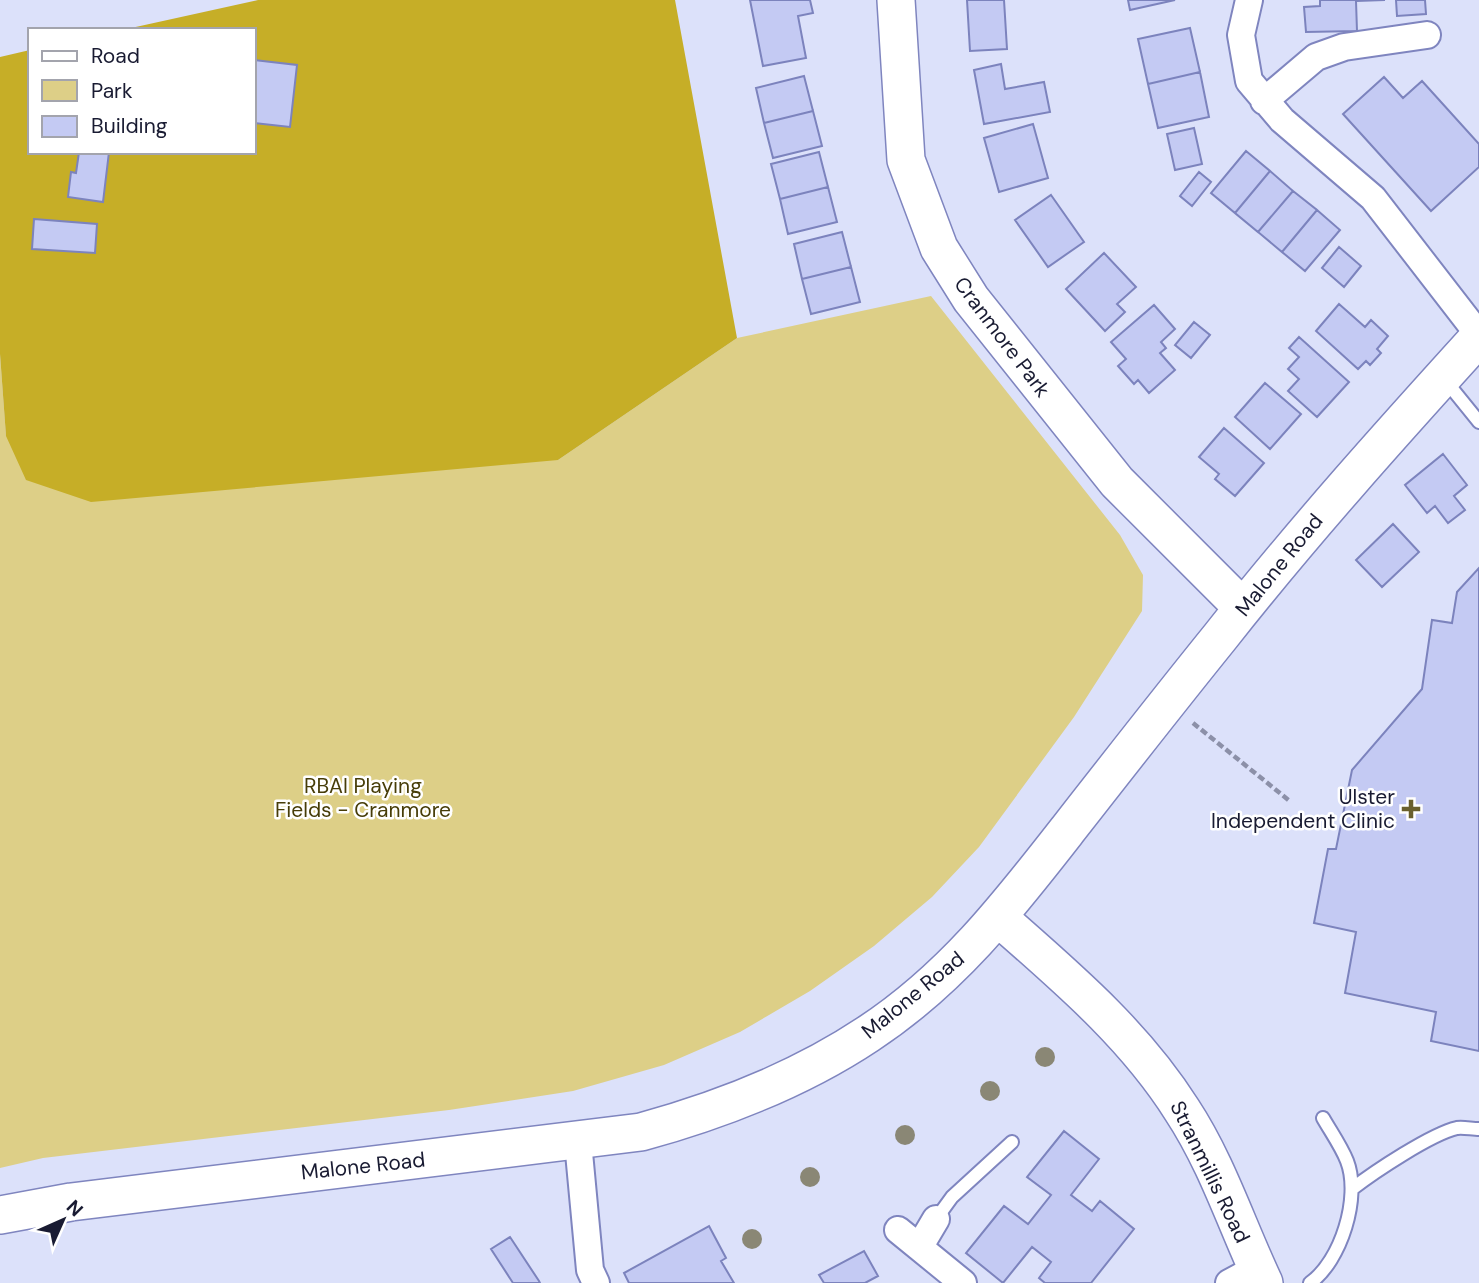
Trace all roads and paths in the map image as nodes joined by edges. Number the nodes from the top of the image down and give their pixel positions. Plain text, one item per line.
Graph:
1 (896, 0) edge
2 (1244, 3) edge
3 (1427, 34) dead end
4 (1264, 101) junction
5 (1479, 336) edge
6 (1443, 377) junction
7 (1479, 422) edge
8 (1243, 608) junction
9 (1203, 731) dead end
10 (1291, 802) dead end
11 (999, 918) junction
12 (1323, 1118) dead end
13 (1479, 1129) edge
14 (578, 1142) junction
15 (1012, 1142) dead end
16 (1352, 1189) junction
17 (0, 1215) edge
18 (936, 1219) joint
19 (898, 1230) dead end
20 (919, 1245) junction
21 (1250, 1278) edge
22 (596, 1283) edge
23 (963, 1283) edge
24 (1310, 1283) edge

1 - 8 main road, Cranmore Park
2 - 4 street
3 - 4 street
4 - 5 street
5 - 6 main road, Malone Road
6 - 7 lane
6 - 8 main road, Malone Road
8 - 11 main road, Malone Road
9 - 10 path
11 - 14 main road, Malone Road
11 - 21 main road, Stranmillis Road
12 - 16 lane
13 - 16 lane
14 - 17 main road, Malone Road
14 - 22 street
15 - 18 lane
16 - 24 lane
18 - 20 street
19 - 20 street
20 - 23 street

